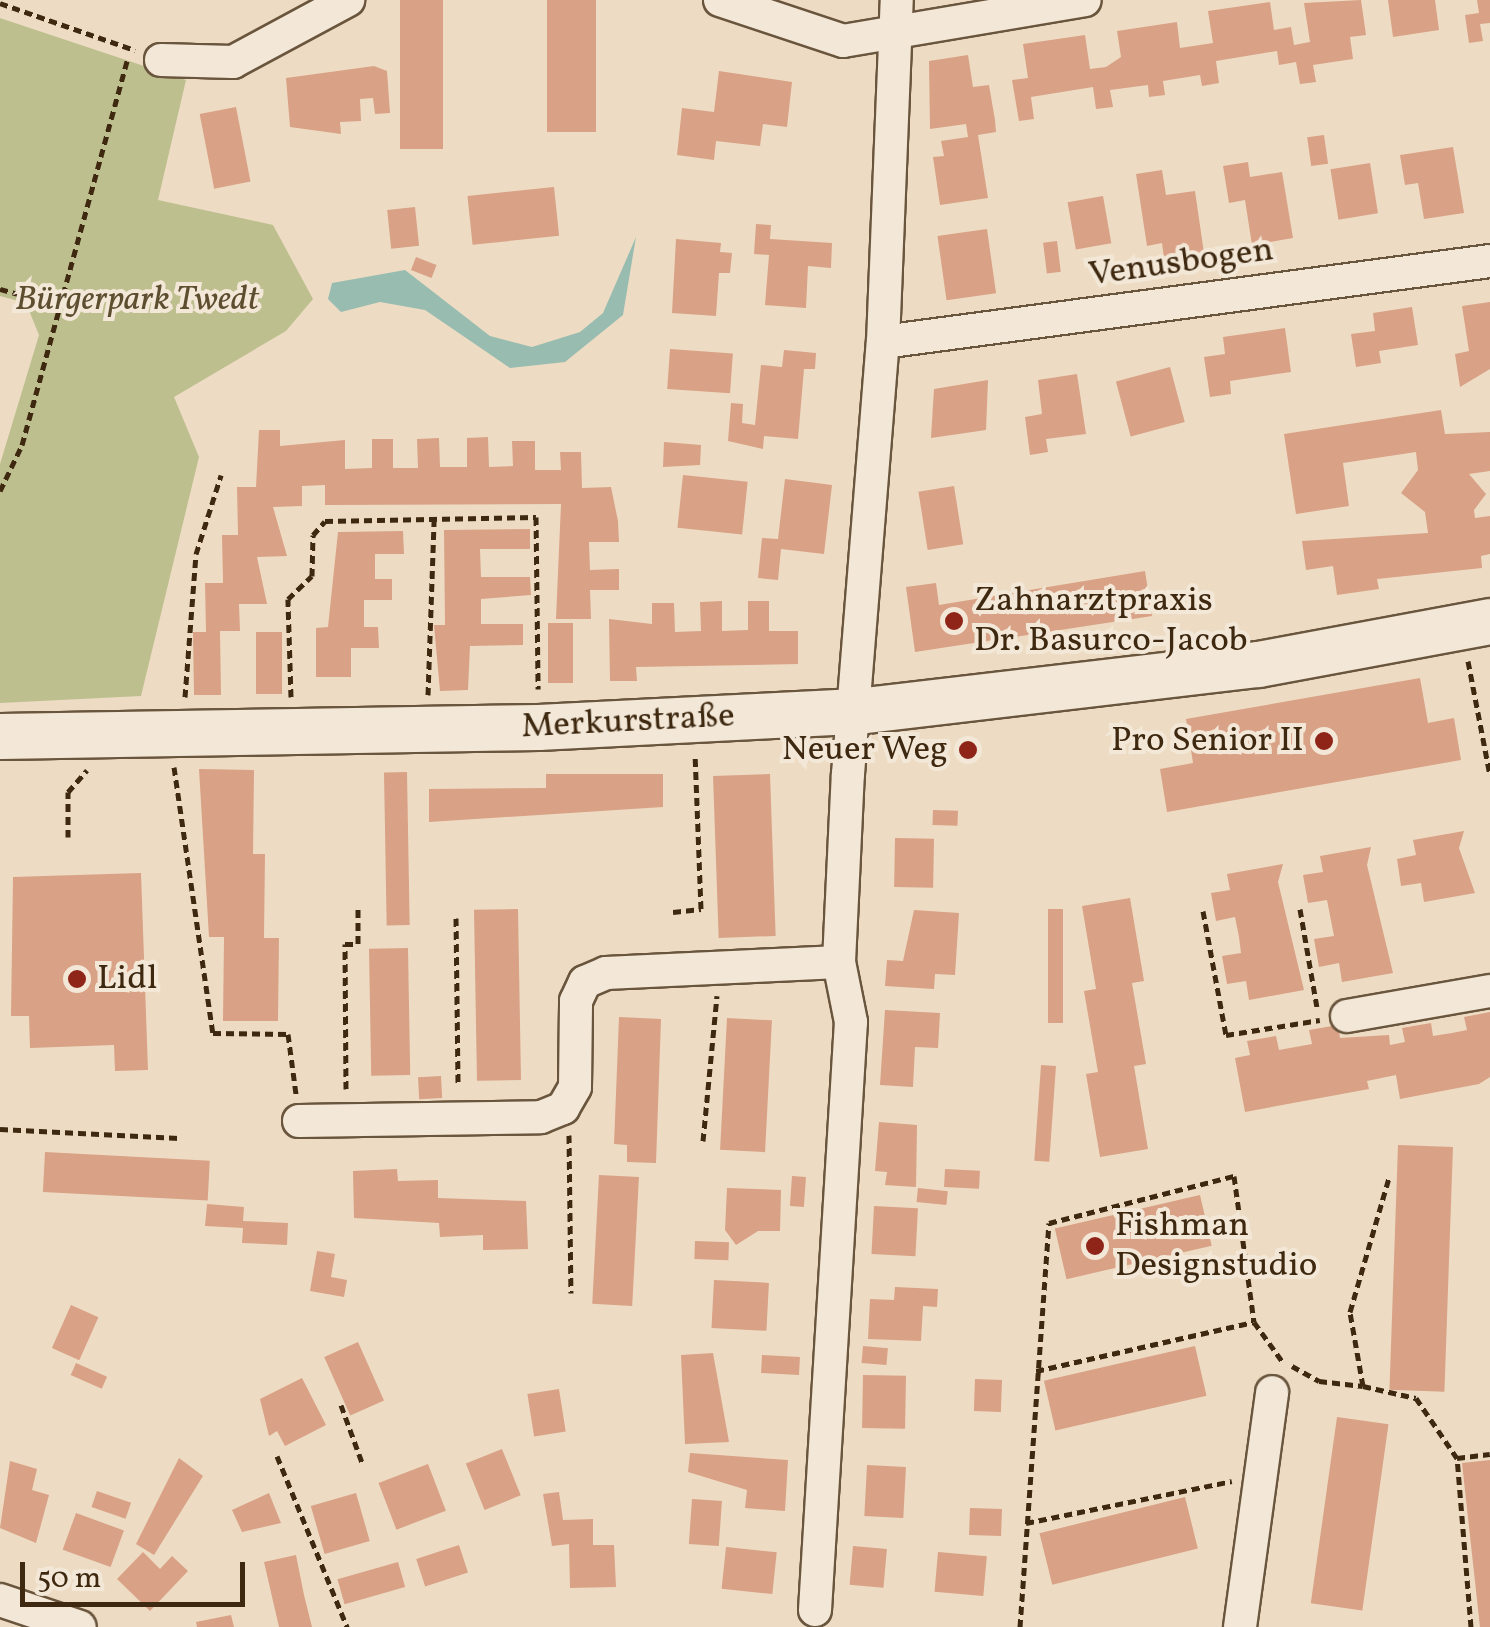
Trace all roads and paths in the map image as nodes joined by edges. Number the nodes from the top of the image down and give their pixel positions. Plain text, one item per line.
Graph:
1 (348, 0) edge
2 (720, 0) edge
3 (897, 0) edge
4 (1084, 0) edge
5 (0, 3) edge
6 (895, 37) junction
7 (130, 48) junction
8 (161, 60) joint
9 (1490, 261) edge
10 (0, 289) edge
11 (61, 306) junction
12 (884, 342) junction
13 (221, 475) dead end
14 (0, 491) edge
15 (434, 519) junction
16 (1476, 625) edge
17 (857, 711) junction
18 (694, 718) junction
19 (538, 727) junction
20 (429, 728) junction
21 (292, 731) junction
22 (93, 732) junction
23 (178, 732) junction
24 (0, 736) edge
25 (1490, 776) edge
26 (68, 837) dead end
27 (358, 907) dead end
28 (1300, 909) dead end
29 (673, 912) dead end
30 (1203, 912) dead end
31 (456, 918) dead end
32 (838, 962) junction
33 (716, 968) junction
34 (1490, 991) edge
35 (1334, 1018) junction
36 (563, 1108) junction
37 (458, 1119) junction
38 (300, 1121) joint
39 (347, 1122) junction
40 (0, 1129) edge
41 (179, 1138) dead end
42 (703, 1141) dead end
43 (1389, 1178) dead end
44 (571, 1293) dead end
45 (1254, 1322) junction
46 (1036, 1372) junction
47 (1363, 1386) junction
48 (1272, 1392) dead end
49 (341, 1405) dead end
50 (1490, 1454) edge
51 (277, 1456) dead end
52 (1457, 1458) junction
53 (363, 1466) dead end
54 (1260, 1483) junction
55 (1026, 1524) junction
56 (0, 1600) edge
57 (815, 1610) dead end
58 (80, 1627) edge
59 (346, 1627) edge
60 (1020, 1627) edge
61 (1240, 1627) edge
62 (1470, 1627) edge

1 - 8 street
2 - 6 street
3 - 6 street
4 - 6 street
5 - 7 path
6 - 12 street
7 - 8 path
7 - 11 path
9 - 12 street, Venusbogen
10 - 11 path
11 - 14 path
12 - 17 street
13 - 23 path
15 - 19 path
15 - 20 path
15 - 21 path
16 - 17 street, Merkurstraße
16 - 25 path
17 - 18 street, Merkurstraße
17 - 32 street
18 - 19 street, Merkurstraße
18 - 29 path
19 - 20 street, Merkurstraße
20 - 21 street, Merkurstraße
21 - 23 street, Merkurstraße
22 - 23 street, Merkurstraße
22 - 24 street, Merkurstraße
22 - 26 path
23 - 38 path
27 - 39 path
28 - 35 path
30 - 35 path
31 - 37 path
32 - 33 street
32 - 57 street
33 - 36 street
33 - 42 path
34 - 35 street
36 - 37 street
36 - 44 path
37 - 39 street
38 - 39 street
40 - 41 path
43 - 47 path
45 - 46 path
45 - 46 path
45 - 47 path
46 - 55 path
47 - 52 path
48 - 54 street
49 - 53 path
50 - 52 path
51 - 59 path
52 - 62 path
54 - 55 path
54 - 61 street
55 - 60 path
56 - 58 street

